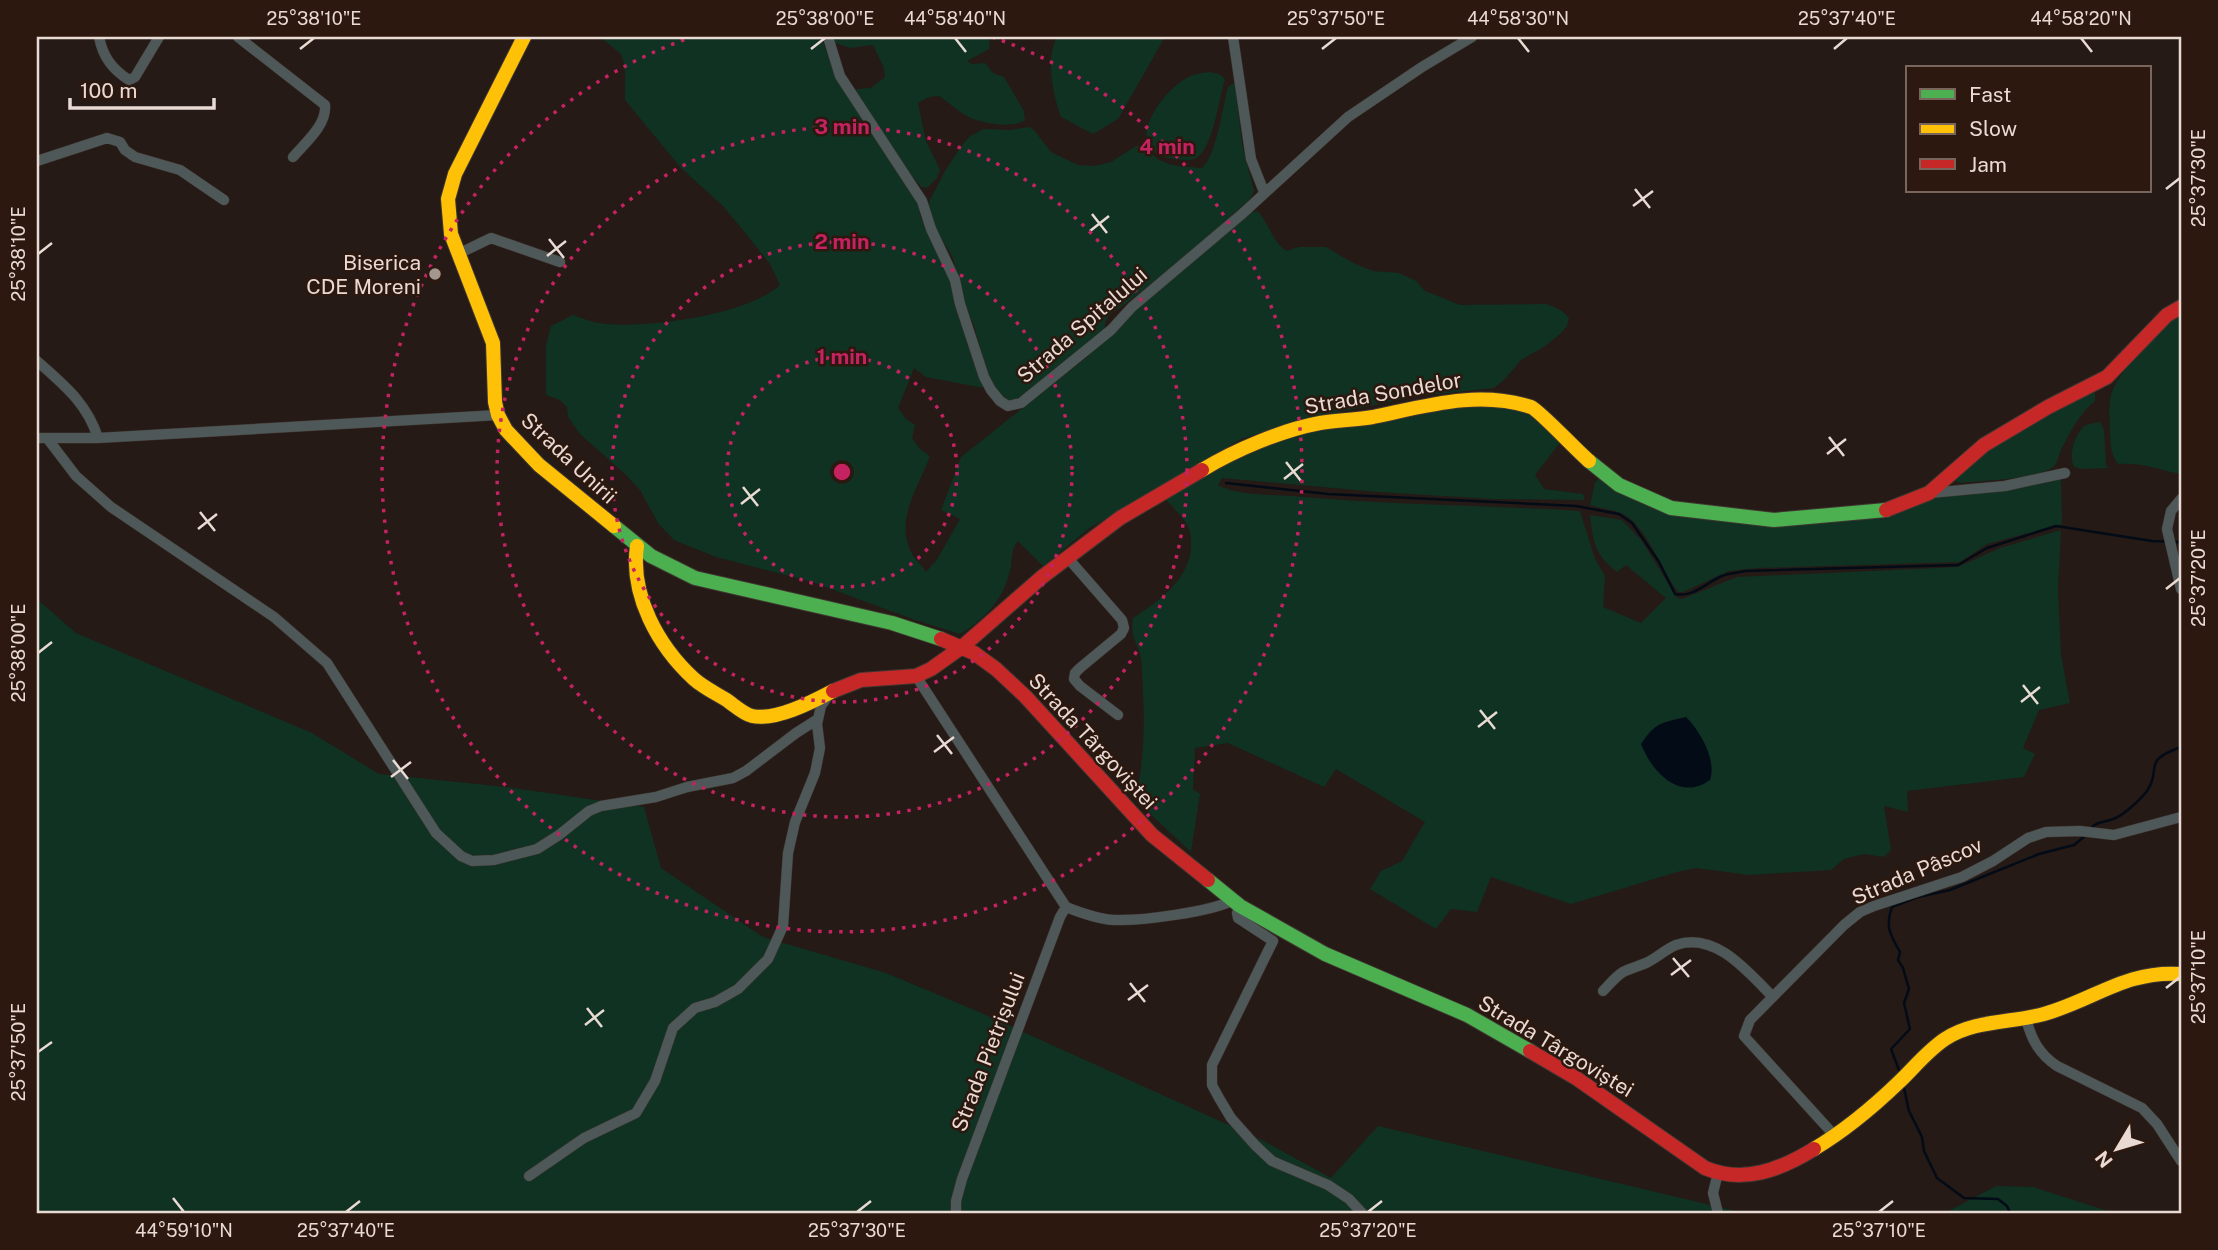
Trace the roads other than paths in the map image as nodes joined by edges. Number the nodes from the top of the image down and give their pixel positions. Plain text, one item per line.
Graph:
1 (99, 37) edge
2 (159, 37) edge
3 (237, 37) edge
4 (524, 37) edge
5 (828, 37) edge
6 (1233, 37) edge
7 (1472, 37) edge
8 (293, 158) dead end
9 (37, 161) edge
10 (1264, 192) junction
11 (224, 200) dead end
12 (458, 254) junction
13 (560, 262) dead end
14 (2181, 306) edge
15 (37, 361) edge
16 (498, 415) junction
17 (42, 438) edge
18 (98, 438) junction
19 (2065, 473) dead end
20 (1929, 493) junction
21 (2181, 499) edge
22 (637, 546) junction
23 (1067, 556) junction
24 (2181, 589) edge
25 (930, 635) joint
26 (962, 647) junction
27 (916, 677) junction
28 (829, 694) junction
29 (1118, 715) dead end
30 (818, 719) junction
31 (2181, 817) edge
32 (1237, 903) junction
33 (1066, 907) junction
34 (1276, 935) junction
35 (2181, 974) edge
36 (1603, 991) dead end
37 (1772, 996) junction
38 (2026, 1018) junction
39 (1834, 1135) junction
40 (2181, 1161) edge
41 (1718, 1173) junction
42 (529, 1176) dead end
43 (956, 1213) edge
44 (1362, 1213) edge
45 (1718, 1213) edge

1 - 2 street
3 - 8 street
4 - 12 main road
5 - 10 street, Strada Spitalului
6 - 10 street
7 - 10 street, Strada Spitalului
9 - 11 street
12 - 13 street
12 - 16 main road
14 - 20 main road, Strada Sondelor
15 - 18 street
16 - 18 street, Strada Unirii
16 - 22 main road, Strada Unirii
17 - 18 street, Strada Unirii
17 - 30 street
19 - 20 street
20 - 23 main road, Strada Sondelor
21 - 24 street
22 - 25 main road, Strada Unirii
22 - 28 main road
23 - 26 main road, Strada Sondelor
23 - 29 street
25 - 26 main road, Strada Târgoviștei
26 - 27 main road
26 - 32 main road, Strada Târgoviștei
27 - 28 main road
27 - 33 street
28 - 30 street
30 - 42 street
31 - 37 street, Strada Pâscov
32 - 33 street
32 - 34 main road, Strada Târgoviștei
33 - 43 street, Strada Pietrișului
34 - 41 main road, Strada Târgoviștei
34 - 44 street
35 - 38 main road, Strada Târgoviștei
36 - 37 street
37 - 39 street, Strada Pâscov
38 - 39 main road, Strada Târgoviștei
38 - 40 street
39 - 41 main road, Strada Târgoviștei
41 - 45 street

